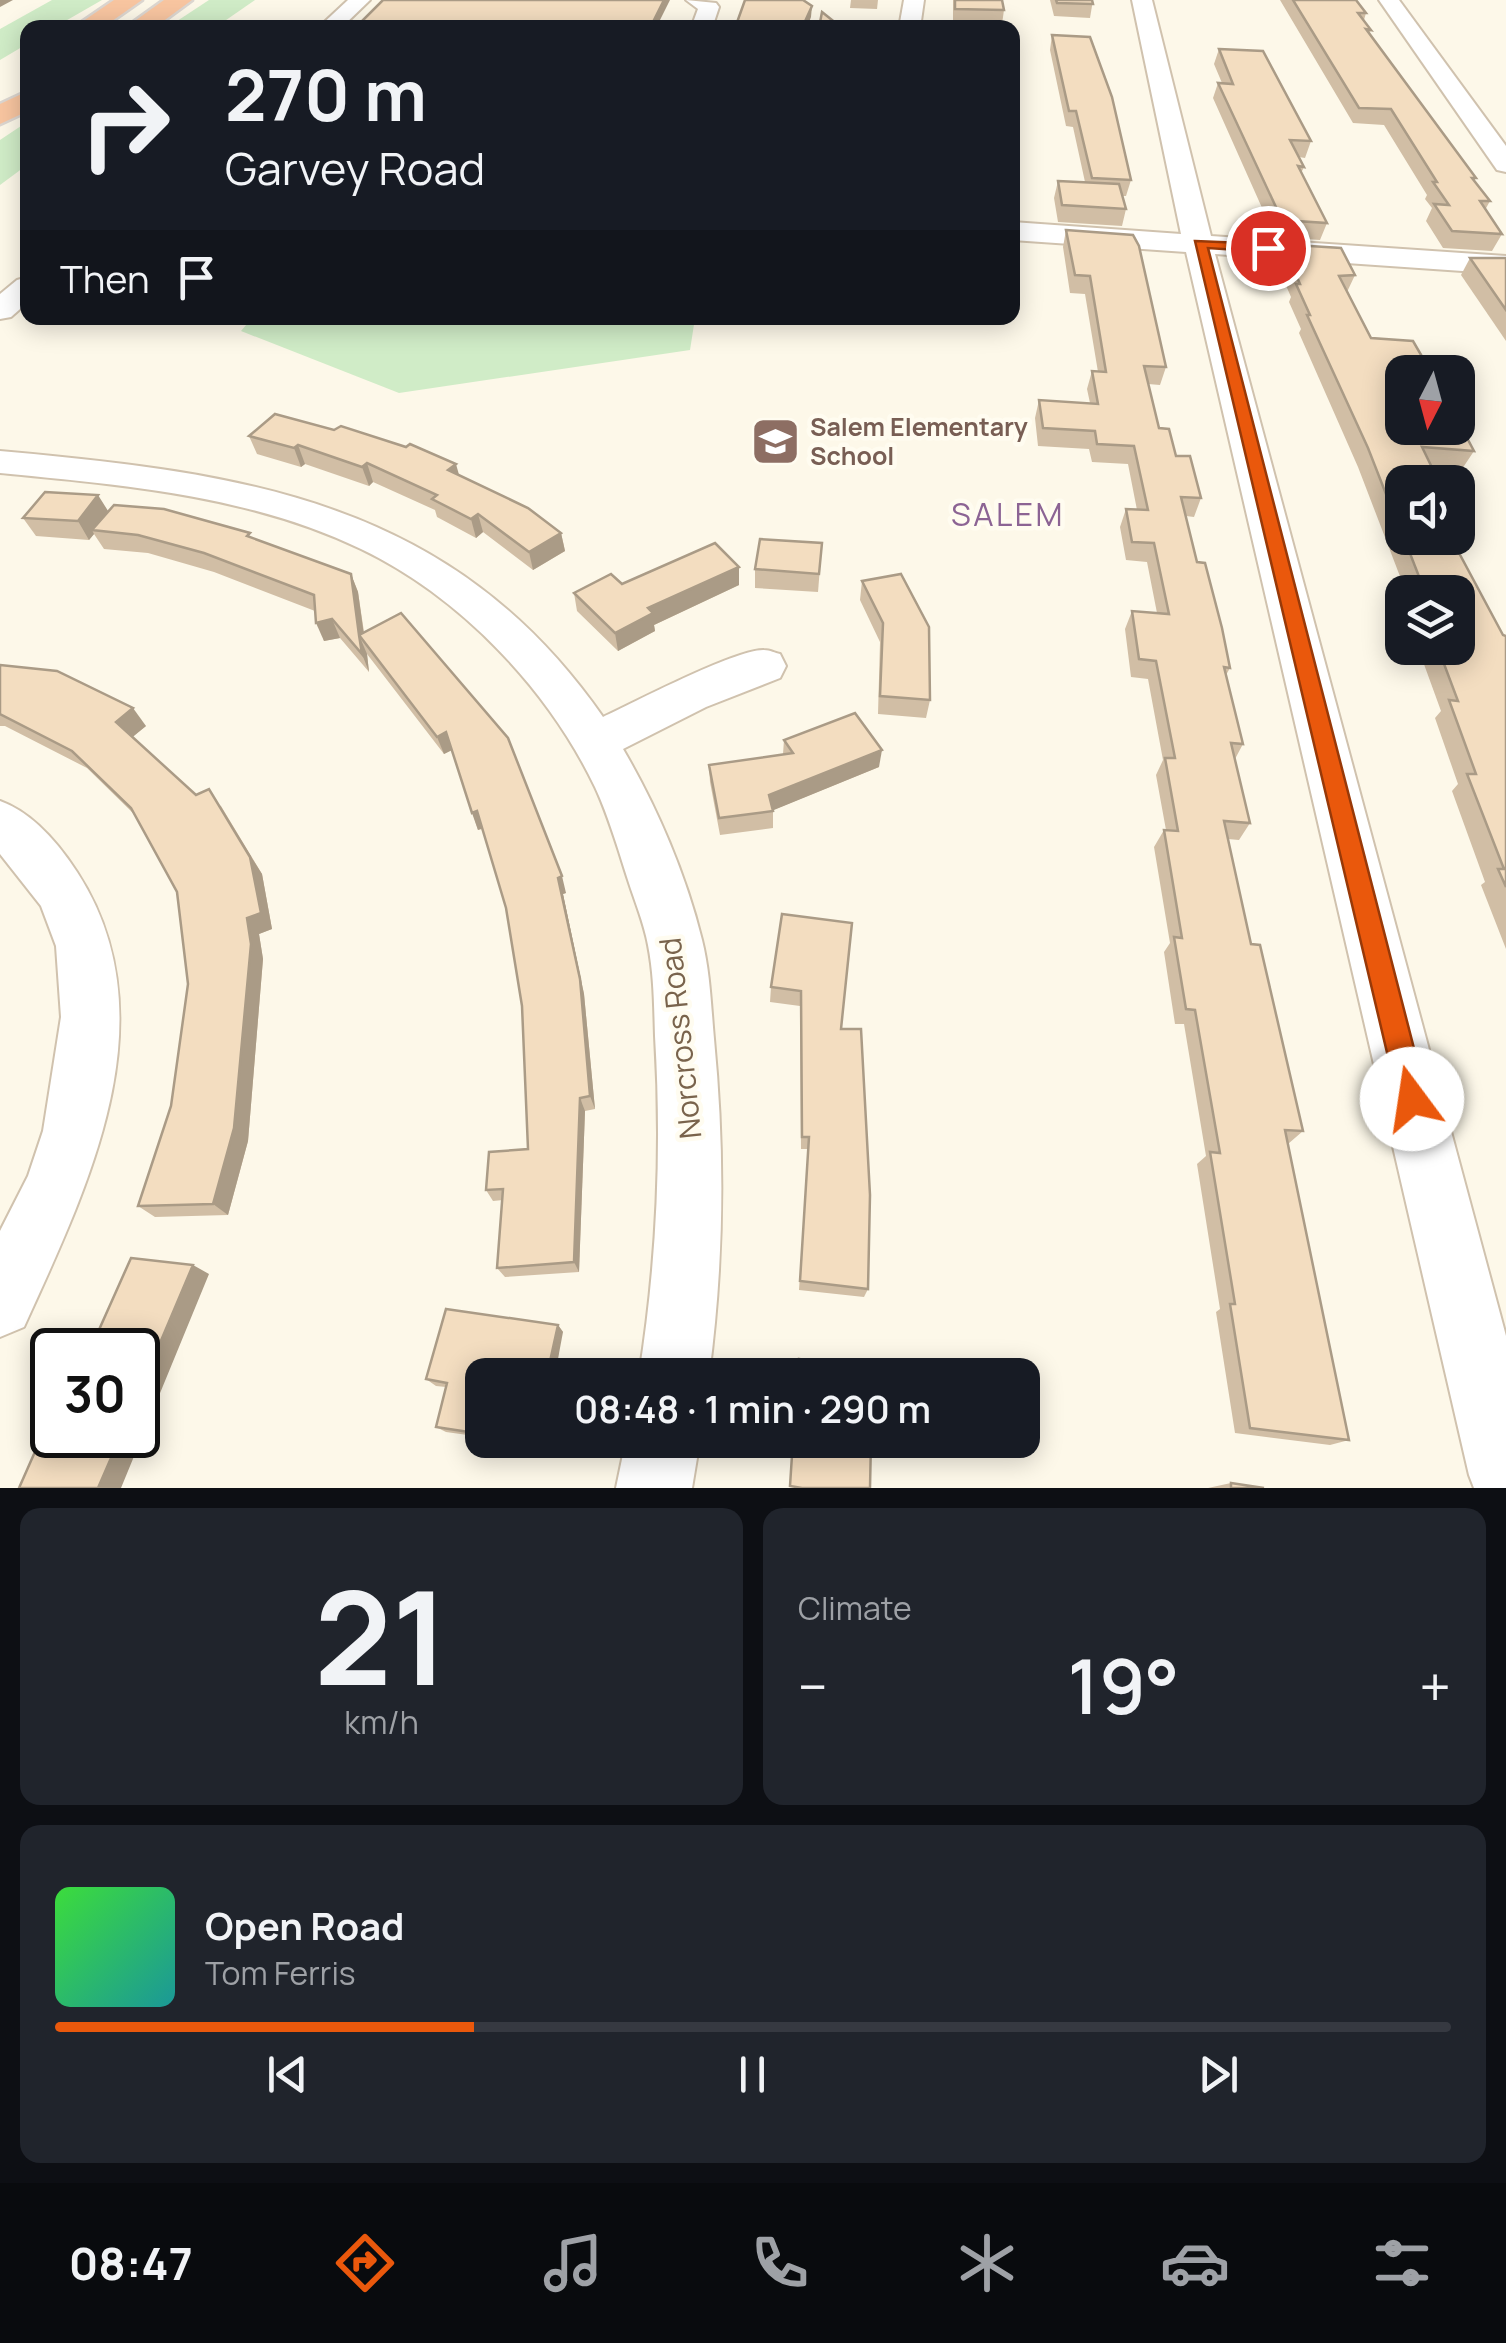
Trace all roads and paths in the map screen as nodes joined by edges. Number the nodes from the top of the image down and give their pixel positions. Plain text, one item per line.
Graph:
1 (130, 0) edge
2 (180, 0) edge
3 (360, 0) edge
4 (1142, 0) edge
5 (1389, 0) edge
6 (698, 1) edge
7 (98, 20) edge
8 (149, 20) edge
9 (337, 20) edge
10 (704, 20) edge
11 (1506, 164) edge
12 (1020, 232) edge
13 (1200, 244) junction
14 (1506, 265) edge
15 (20, 293) edge
16 (0, 310) edge
17 (0, 462) edge
18 (764, 666) dead end
19 (594, 743) junction
20 (0, 822) edge
21 (0, 1303) edge
22 (676, 1358) edge
23 (660, 1458) edge
24 (1506, 1475) edge
25 (654, 1488) edge

1 - 7 highway
2 - 8 highway
3 - 9 street
4 - 13 street
5 - 11 street
6 - 10 street
12 - 13 street
13 - 14 street
13 - 24 street
15 - 16 street
17 - 19 street, Norcross Road
18 - 19 street
19 - 22 street, Norcross Road
20 - 21 street
23 - 25 street

